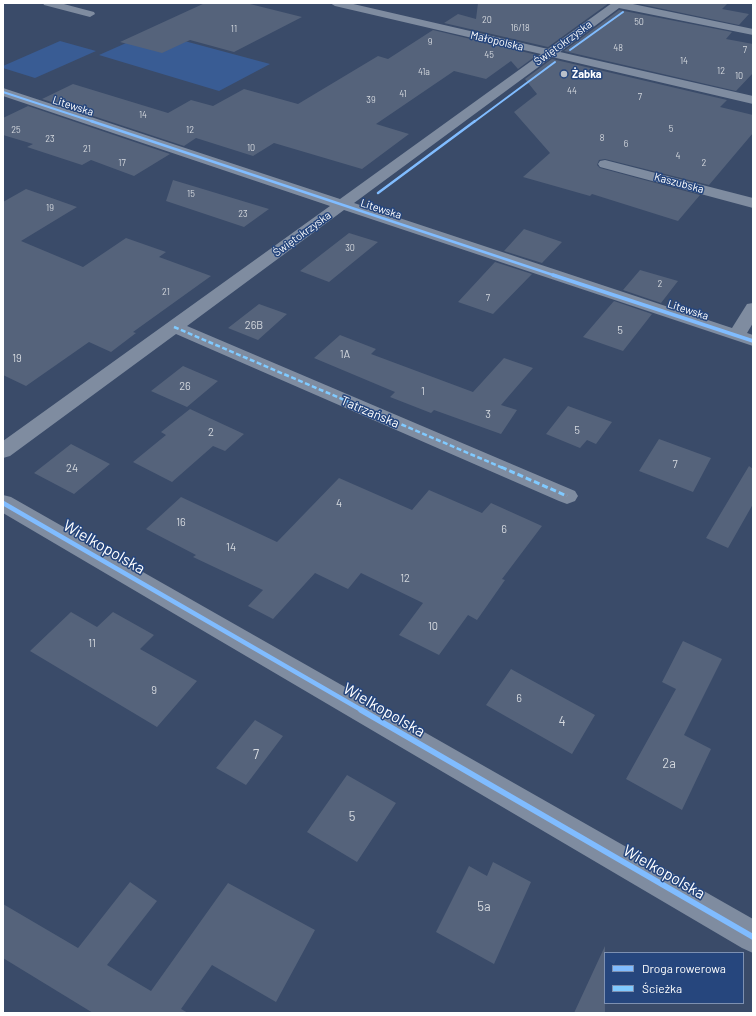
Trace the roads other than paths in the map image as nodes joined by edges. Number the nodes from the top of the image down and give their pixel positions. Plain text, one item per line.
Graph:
1 (48, 3) edge
2 (335, 3) edge
3 (618, 4) edge
4 (90, 14) dead end
5 (753, 32) edge
6 (551, 53) junction
7 (3, 92) edge
8 (753, 100) edge
9 (605, 164) dead end
10 (753, 203) edge
11 (341, 205) junction
12 (753, 308) edge
13 (174, 327) junction
14 (736, 336) junction
15 (753, 341) edge
16 (3, 450) edge
17 (567, 496) dead end
18 (3, 503) edge
19 (753, 937) edge

1 - 4 street
2 - 6 street, Małopolska
3 - 5 street
3 - 6 street, Świętokrzyska
6 - 8 street, Małopolska
6 - 11 street, Świętokrzyska
7 - 11 street, Litewska
9 - 10 street, Kaszubska
11 - 13 street, Świętokrzyska
11 - 14 street, Litewska
12 - 14 street
13 - 16 street, Świętokrzyska
13 - 17 street, Tatrzańska
14 - 15 street, Litewska
18 - 19 street, Wielkopolska

